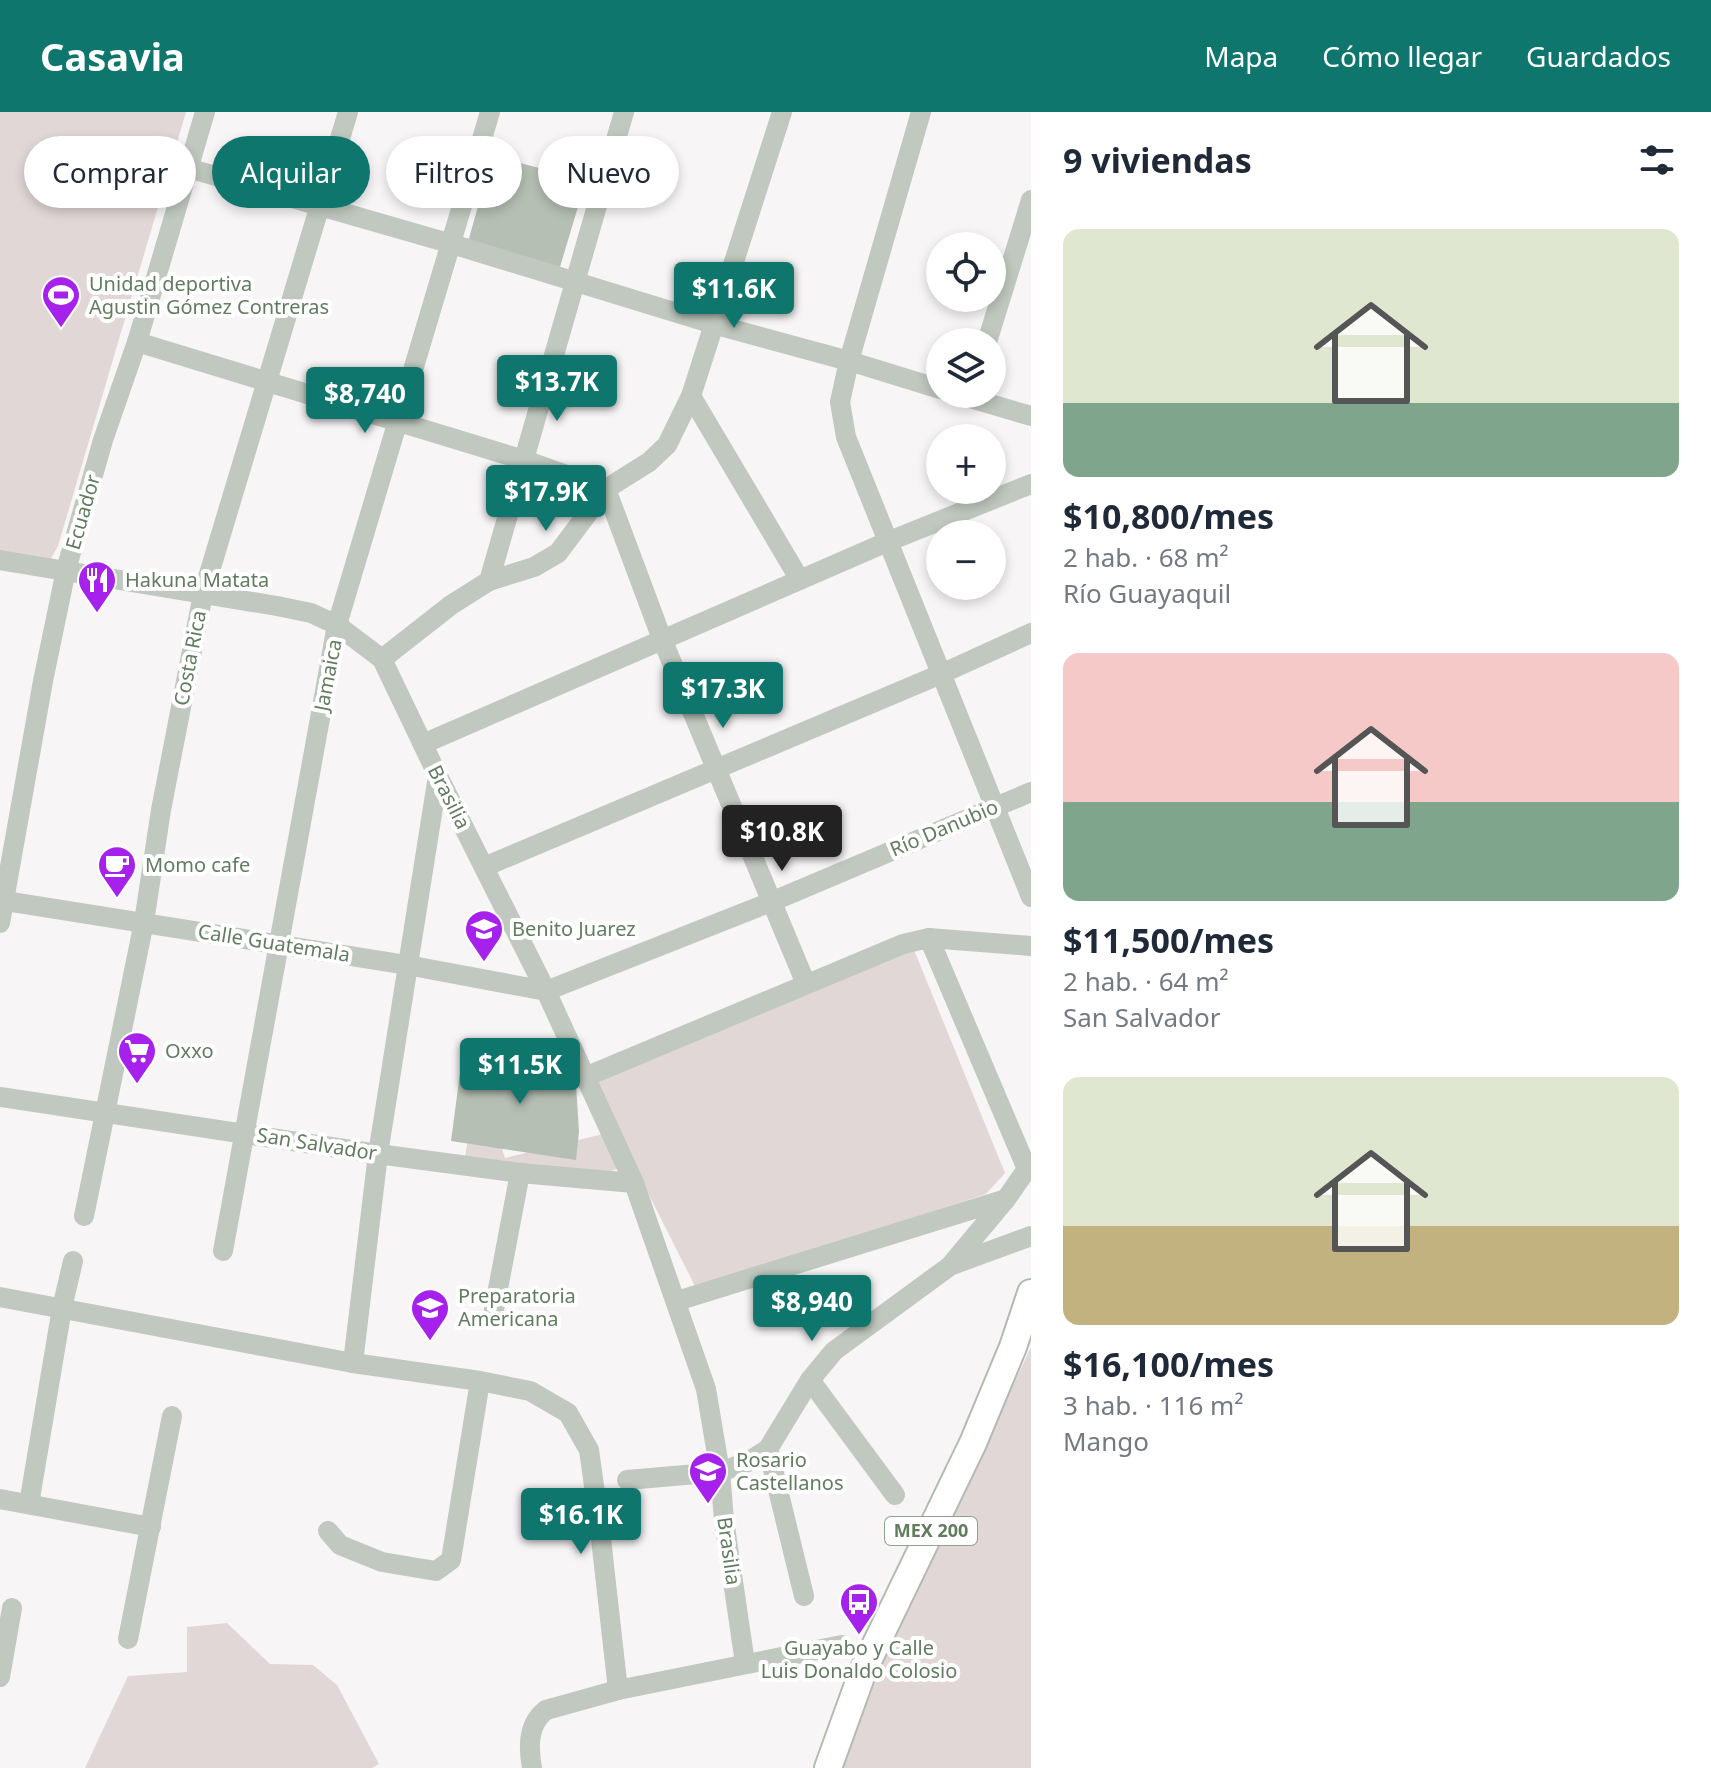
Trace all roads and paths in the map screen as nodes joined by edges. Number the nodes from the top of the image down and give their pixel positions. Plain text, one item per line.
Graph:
1 (205, 112) edge
2 (348, 112) edge
3 (490, 112) edge
4 (624, 112) edge
5 (782, 112) edge
6 (921, 112) edge
7 (341, 136) edge
8 (196, 142) edge
9 (1031, 200) edge
10 (176, 208) edge
11 (320, 208) edge
12 (324, 208) edge
13 (452, 244) junction
14 (574, 282) junction
15 (713, 324) junction
16 (991, 328) edge
17 (137, 342) junction
18 (849, 361) junction
19 (268, 382) junction
20 (926, 385) edge
21 (691, 396) junction
22 (1006, 408) edge
23 (1031, 416) edge
24 (398, 422) junction
25 (524, 460) junction
26 (1031, 484) edge
27 (606, 489) junction
28 (887, 542) junction
29 (0, 560) edge
30 (66, 570) junction
31 (800, 580) junction
32 (489, 581) junction
33 (203, 594) junction
34 (337, 625) junction
35 (1031, 633) edge
36 (662, 639) junction
37 (382, 659) junction
38 (941, 674) junction
39 (423, 744) junction
40 (715, 768) junction
41 (438, 776) junction
42 (1031, 792) edge
43 (995, 806) junction
44 (484, 867) junction
45 (1031, 897) edge
46 (2, 900) edge
47 (771, 902) junction
48 (144, 922) junction
49 (0, 923) edge
50 (929, 938) junction
51 (277, 944) junction
52 (1031, 946) edge
53 (407, 965) junction
54 (806, 984) junction
55 (546, 991) junction
56 (585, 1077) junction
57 (0, 1097) edge
58 (106, 1114) junction
59 (244, 1133) junction
60 (378, 1154) junction
61 (1029, 1166) edge
62 (520, 1173) junction
63 (634, 1183) junction
64 (1006, 1199) junction
65 (84, 1216) dead end
66 (1031, 1236) edge
67 (223, 1251) dead end
68 (73, 1261) dead end
69 (950, 1266) junction
70 (1031, 1293) edge
71 (0, 1297) edge
72 (677, 1301) junction
73 (62, 1308) junction
74 (494, 1310) dead end
75 (353, 1363) junction
76 (810, 1380) junction
77 (480, 1381) junction
78 (172, 1416) dead end
79 (768, 1449) junction
80 (720, 1472) junction
81 (627, 1480) dead end
82 (895, 1495) dead end
83 (0, 1499) edge
84 (29, 1504) junction
85 (151, 1527) junction
86 (328, 1531) dead end
87 (804, 1596) dead end
88 (12, 1608) dead end
89 (128, 1639) dead end
90 (842, 1645) dead end
91 (745, 1663) junction
92 (0, 1677) edge
93 (618, 1690) junction
94 (532, 1768) edge
95 (828, 1768) edge

1 - 8 street, Ecuador
2 - 7 street, Costa Rica
3 - 13 street, Jamaica
4 - 14 street
5 - 15 street
6 - 18 street
9 - 16 street
10 - 17 street, Ecuador
11 - 19 street, Costa Rica
12 - 13 street
13 - 14 street
13 - 24 street, Jamaica
14 - 15 street
14 - 25 street
15 - 18 street
15 - 21 street
17 - 19 street
17 - 30 street, Ecuador
18 - 20 street
18 - 28 street
19 - 24 street
19 - 33 street, Costa Rica
21 - 27 street
21 - 31 street
22 - 23 street
24 - 25 street
24 - 34 street, Jamaica
25 - 27 street
25 - 32 street
26 - 28 street
27 - 32 street
27 - 36 street
28 - 31 street
28 - 38 street
29 - 30 street, Brasilia
30 - 33 street, Brasilia
30 - 46 street, Ecuador
31 - 36 street
32 - 37 street
33 - 34 street, Brasilia
33 - 48 street, Costa Rica
34 - 37 street, Brasilia
34 - 51 street, Jamaica
35 - 38 street
36 - 39 street
36 - 40 street
37 - 39 street, Brasilia
38 - 40 street
38 - 43 street
39 - 41 street, Brasilia
40 - 44 street
40 - 47 street
41 - 44 street, Brasilia
41 - 53 street
42 - 43 street, Río Danubio
43 - 45 street
43 - 47 street, Río Danubio
44 - 55 street, Brasilia
46 - 48 street, Calle Guatemala
46 - 49 street, Ecuador
47 - 54 street
47 - 55 street, Río Danubio
48 - 51 street, Calle Guatemala
48 - 58 street, Costa Rica
50 - 52 street
50 - 54 street
50 - 61 street
51 - 53 street, Calle Guatemala
51 - 59 street, Jamaica
53 - 55 street, Calle Guatemala
53 - 60 street
54 - 56 street
55 - 56 street, Brasilia
56 - 63 street, Brasilia
57 - 58 street, San Salvador
58 - 59 street, San Salvador
58 - 65 street, Costa Rica
59 - 60 street, San Salvador
59 - 67 street, Jamaica
60 - 62 street, San Salvador
60 - 75 street
61 - 64 street
62 - 63 street, San Salvador
62 - 74 street
63 - 72 street, Brasilia
64 - 69 street
64 - 72 street
66 - 69 street
68 - 73 street
69 - 76 street
70 - 95 main road, MEX 200
71 - 73 street
72 - 80 street, Brasilia
73 - 75 street
73 - 84 street
75 - 77 street
76 - 79 street
76 - 82 street
77 - 86 street
77 - 93 street
78 - 85 street
79 - 80 street
79 - 87 street
80 - 81 street
80 - 91 street, Brasilia
83 - 84 street
84 - 85 street
85 - 89 street
88 - 92 street
90 - 91 street
91 - 93 street
93 - 94 street

